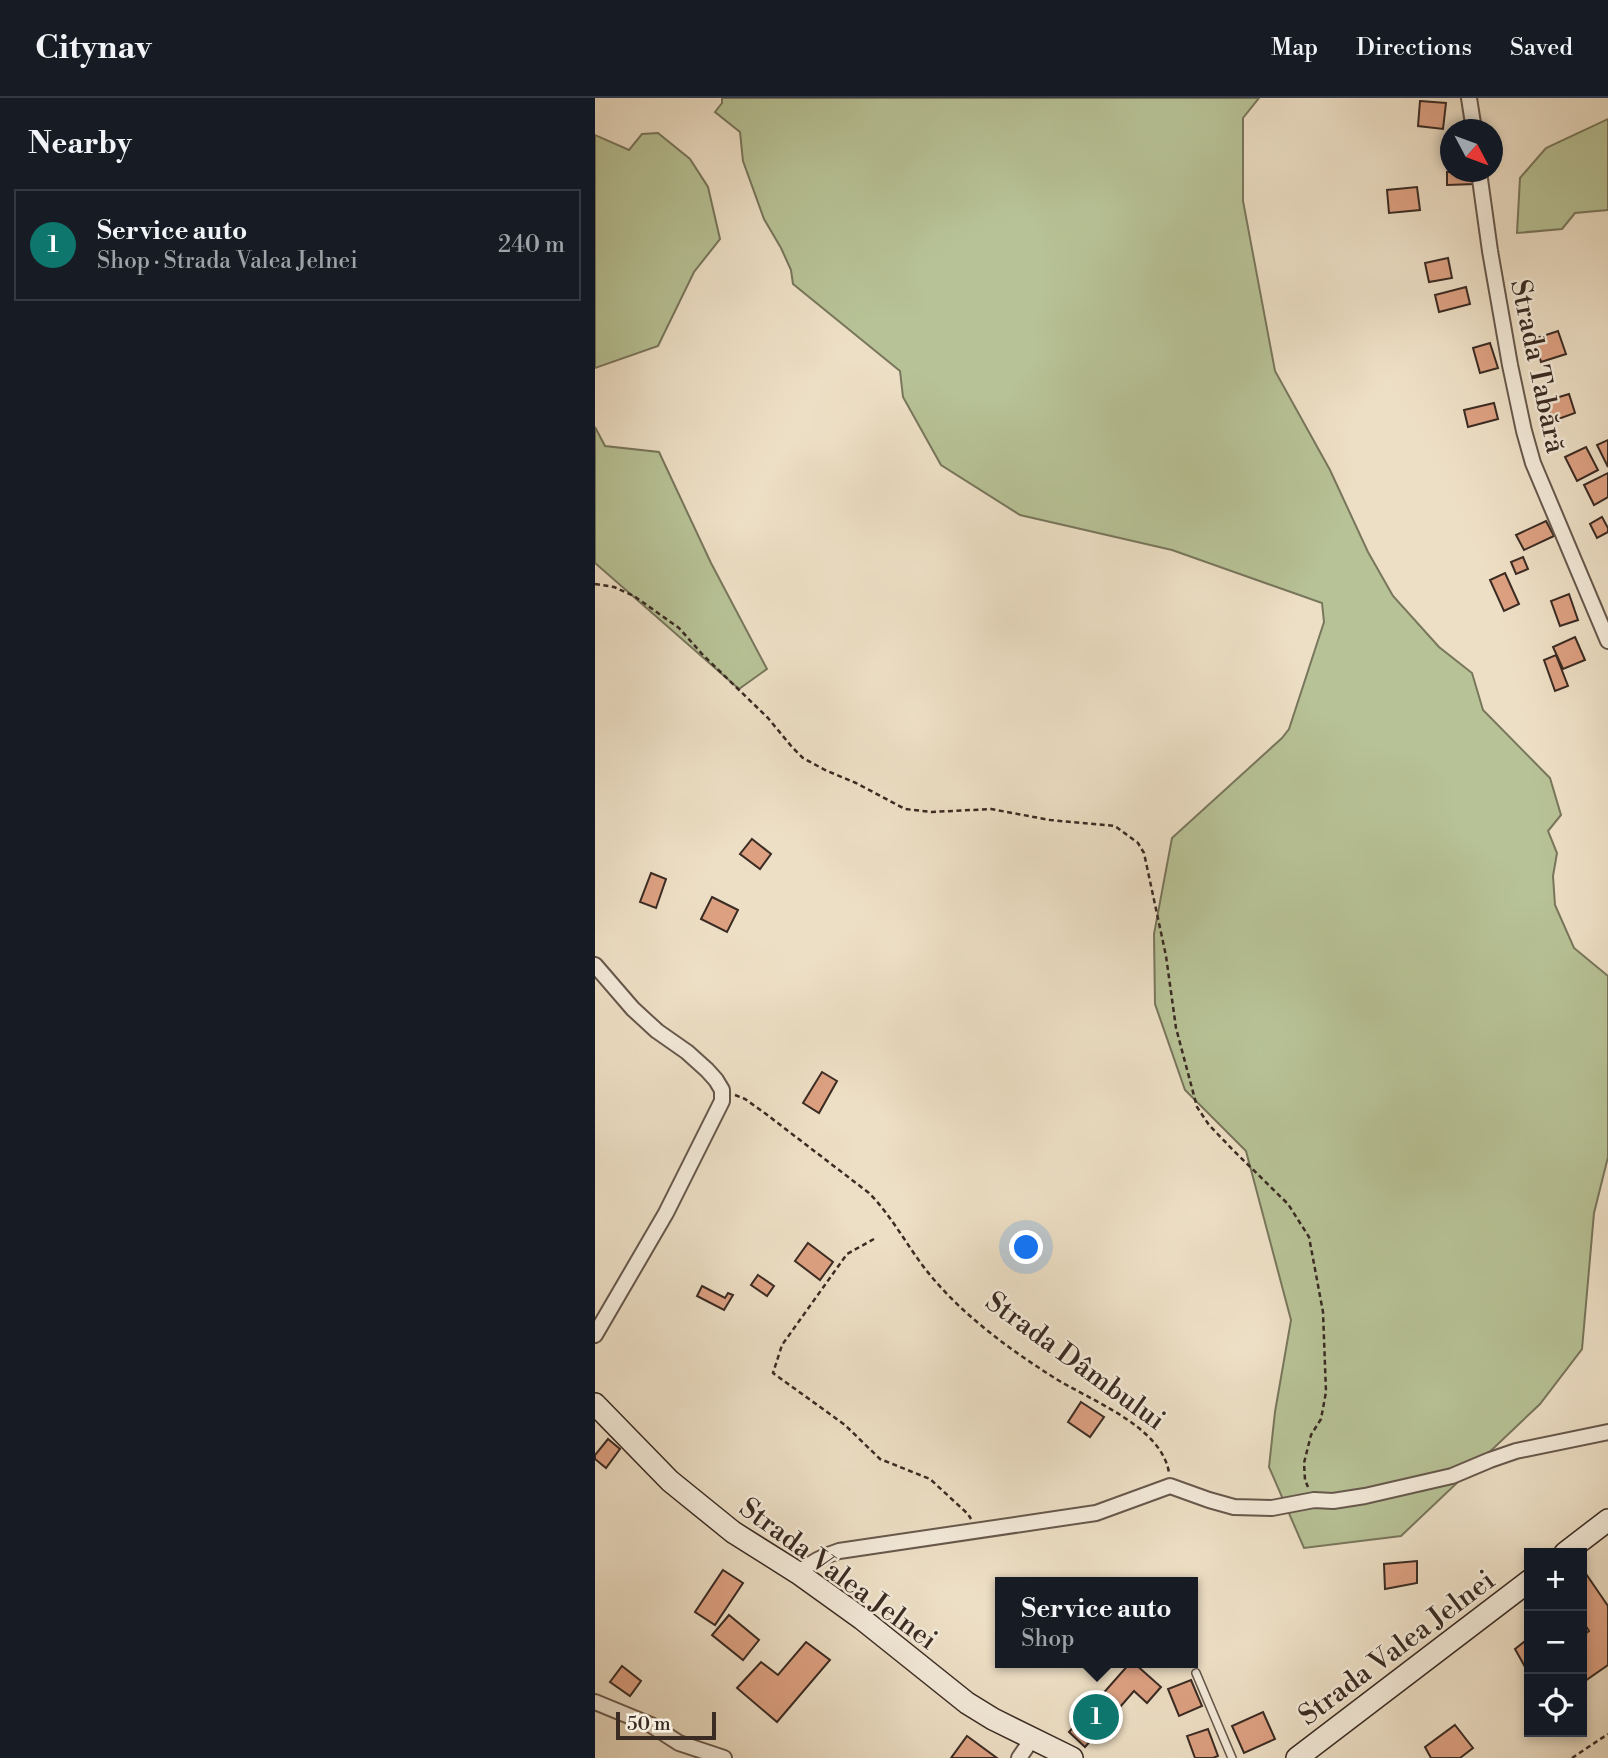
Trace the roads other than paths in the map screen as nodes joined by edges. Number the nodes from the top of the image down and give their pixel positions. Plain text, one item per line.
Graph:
1 (1469, 98) edge
2 (1472, 119) edge
3 (1480, 182) edge
4 (1608, 641) edge
5 (595, 965) edge
6 (595, 1335) edge
7 (595, 1404) edge
8 (1608, 1432) edge
9 (1608, 1520) edge
10 (1572, 1548) edge
11 (798, 1573) junction
12 (1524, 1585) edge
13 (1196, 1673) dead end
14 (595, 1702) edge
15 (1032, 1739) junction
16 (724, 1758) edge
17 (1019, 1758) edge
18 (1072, 1758) edge
19 (1231, 1758) edge
20 (1297, 1758) edge

1 - 2 street
3 - 4 street, Strada Tabără
5 - 6 street
7 - 11 main road, Strada Valea Jelnei
8 - 11 street
9 - 10 main road
11 - 15 main road, Strada Valea Jelnei
12 - 20 main road, Strada Valea Jelnei
13 - 19 lane
14 - 16 street
15 - 17 street
15 - 18 main road, Strada Valea Jelnei

